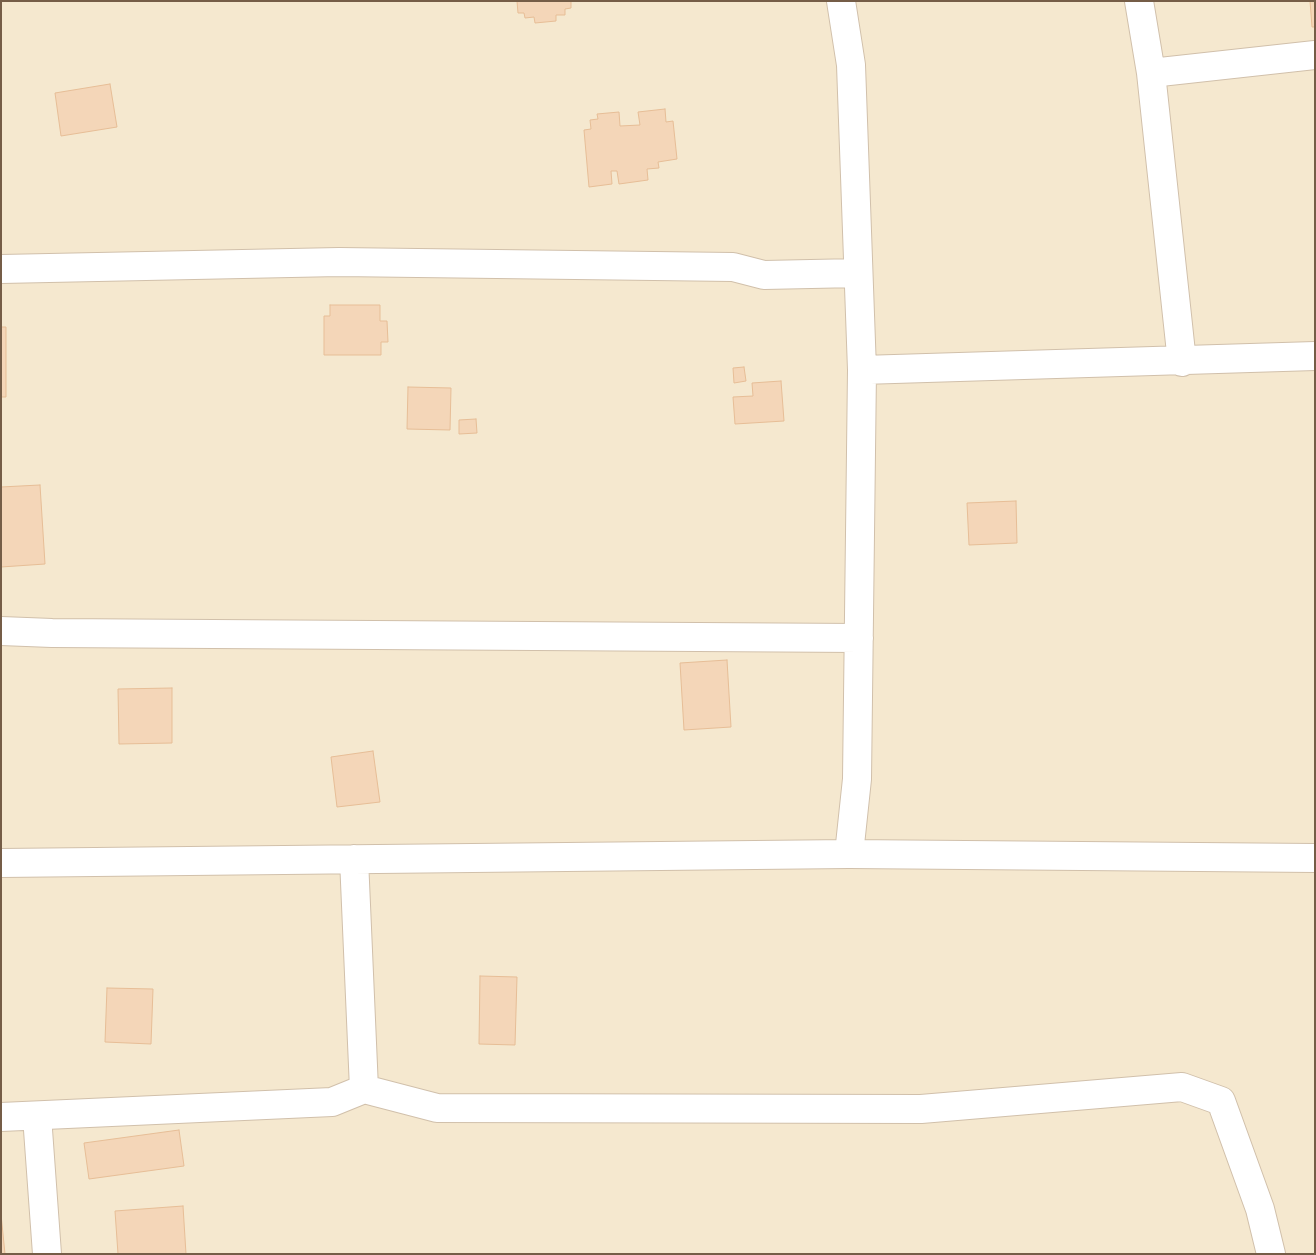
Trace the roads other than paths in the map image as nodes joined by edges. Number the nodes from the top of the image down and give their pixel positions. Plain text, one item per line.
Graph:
1 (841, 1) edge
2 (1139, 1) edge
3 (1315, 55) edge
4 (1151, 73) junction
5 (1, 269) edge
6 (858, 273) junction
7 (1315, 356) edge
8 (1182, 362) junction
9 (862, 370) junction
10 (1, 631) edge
11 (859, 638) junction
12 (849, 854) junction
13 (1315, 858) edge
14 (354, 859) junction
15 (1, 863) edge
16 (364, 1089) junction
17 (37, 1116) junction
18 (1, 1117) edge
19 (47, 1254) edge
20 (1271, 1254) edge

1 - 6 street
2 - 4 street
3 - 4 street
4 - 8 street
5 - 6 street
6 - 9 street
7 - 8 street
8 - 9 street
9 - 11 street
10 - 11 street
11 - 12 street
12 - 13 street
12 - 14 street
14 - 15 street
14 - 16 street
16 - 17 street
16 - 20 street
17 - 18 street
17 - 19 street

